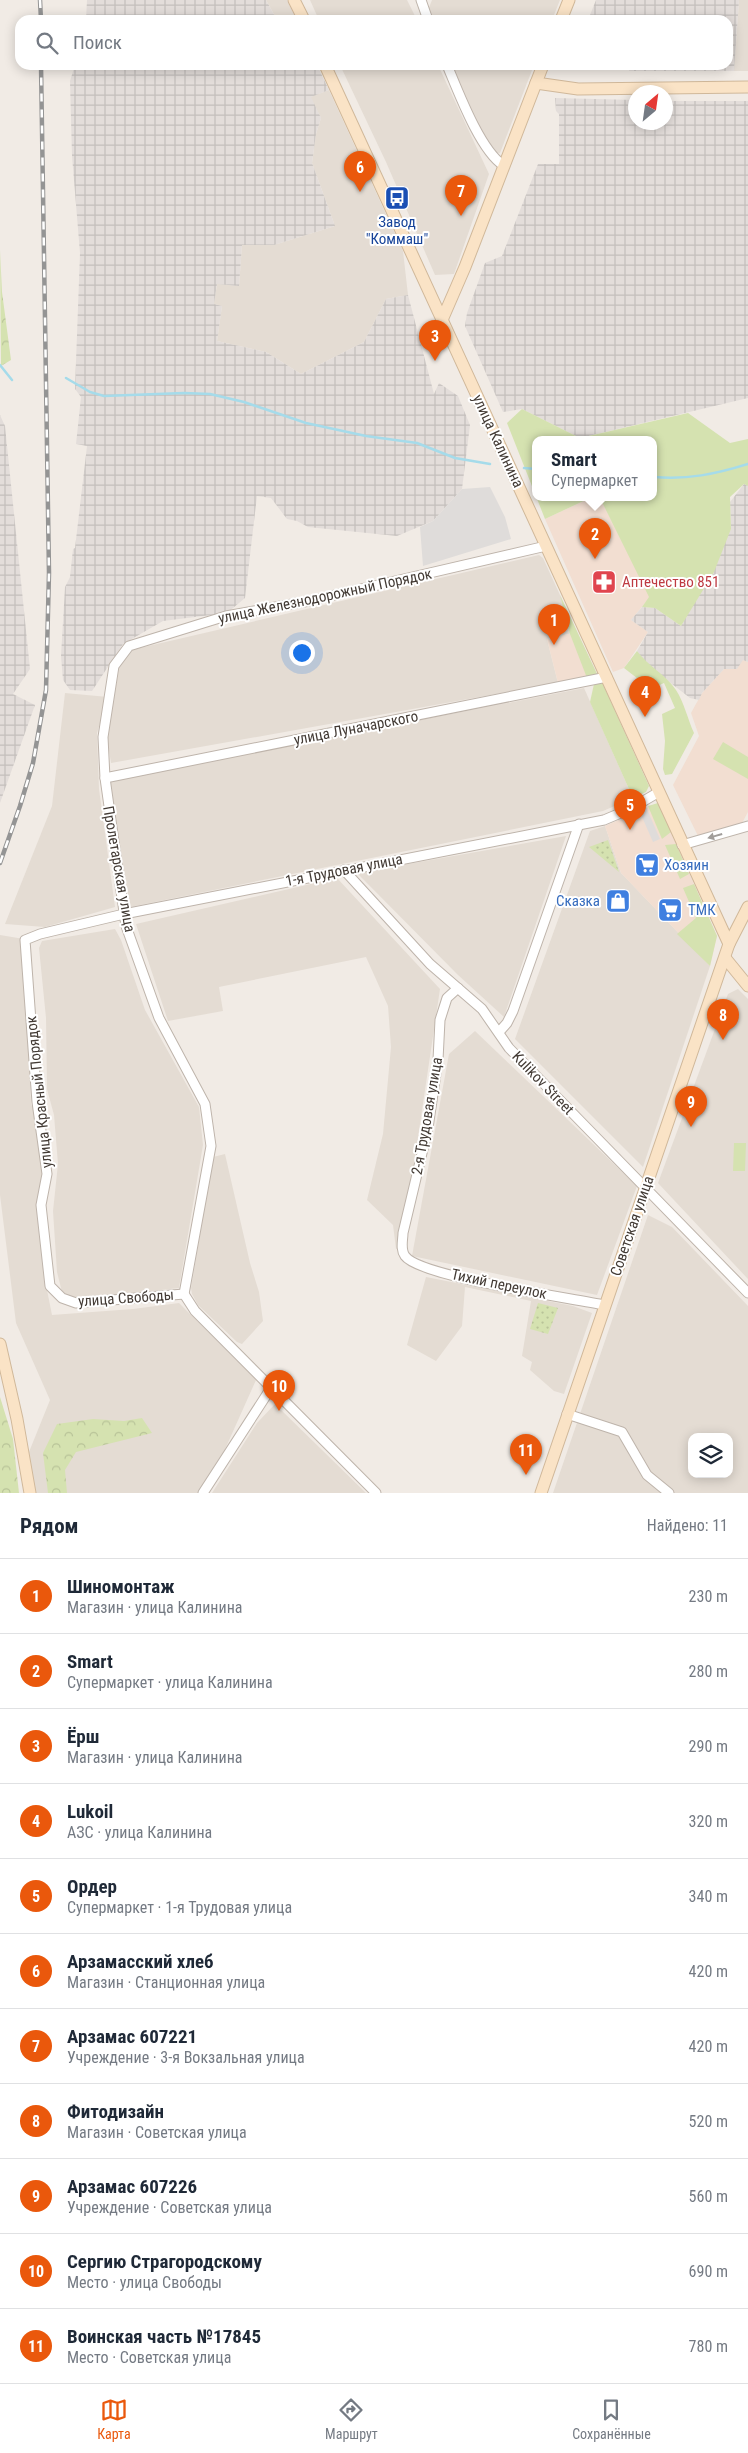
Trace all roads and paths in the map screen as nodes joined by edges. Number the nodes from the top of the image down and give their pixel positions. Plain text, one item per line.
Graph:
1 (294, 0) edge
2 (421, 0) edge
3 (569, 0) edge
4 (302, 15) edge
5 (426, 15) edge
6 (563, 15) edge
7 (327, 70) edge
8 (449, 70) edge
9 (541, 70) edge
10 (536, 83) junction
11 (748, 87) edge
12 (503, 165) junction
13 (442, 320) junction
14 (546, 546) junction
15 (114, 666) joint
16 (607, 677) junction
17 (105, 778) junction
18 (659, 792) junction
19 (579, 824) junction
20 (748, 826) edge
21 (682, 845) junction
22 (344, 870) junction
23 (748, 906) edge
24 (124, 914) junction
25 (25, 940) joint
26 (729, 944) junction
27 (726, 959) junction
28 (748, 986) edge
29 (458, 988) junction
30 (499, 1032) junction
31 (646, 1188) junction
32 (402, 1248) joint
33 (748, 1293) edge
34 (184, 1294) junction
35 (62, 1298) joint
36 (604, 1305) junction
37 (0, 1344) edge
38 (270, 1388) junction
39 (567, 1414) junction
40 (30, 1493) edge
41 (203, 1493) edge
42 (376, 1493) edge
43 (541, 1493) edge
44 (669, 1493) edge

1 - 4 street
2 - 5 street
3 - 6 street
7 - 13 street, улица Калинина
8 - 12 street
9 - 10 street
10 - 11 street
10 - 12 street
12 - 13 street
13 - 14 street, улица Калинина
14 - 15 street, улица Железнодорожный Порядок
14 - 16 street, улица Калинина
15 - 17 street, Пролетарская улица
16 - 17 street, улица Луначарского
16 - 18 street, улица Калинина
17 - 24 street, Пролетарская улица
18 - 19 street, 1-я Трудовая улица
18 - 21 street, улица Калинина
19 - 22 street, 1-я Трудовая улица
19 - 30 street
20 -> 21 street
21 - 26 street, улица Калинина
22 - 24 street, 1-я Трудовая улица
22 - 29 street, Kulikov Street
23 - 26 street, Советская улица
24 - 25 street, 1-я Трудовая улица
24 - 34 street, Пролетарская улица
25 - 35 street, улица Красный Порядок
26 - 27 street, Советская улица
27 - 28 street
27 - 31 street, Советская улица
29 - 30 street, Kulikov Street
29 - 32 street, 2-я Трудовая улица
30 - 31 street, Kulikov Street
31 - 33 street, Kulikov Street
31 - 36 street, Советская улица
32 - 36 street, Тихий переулок
34 - 35 street, улица Свободы
34 - 38 street, улица Свободы
36 - 39 street, Советская улица
37 - 40 street
38 - 41 street
38 - 42 street, улица Свободы
39 - 43 street, Советская улица
39 - 44 street

